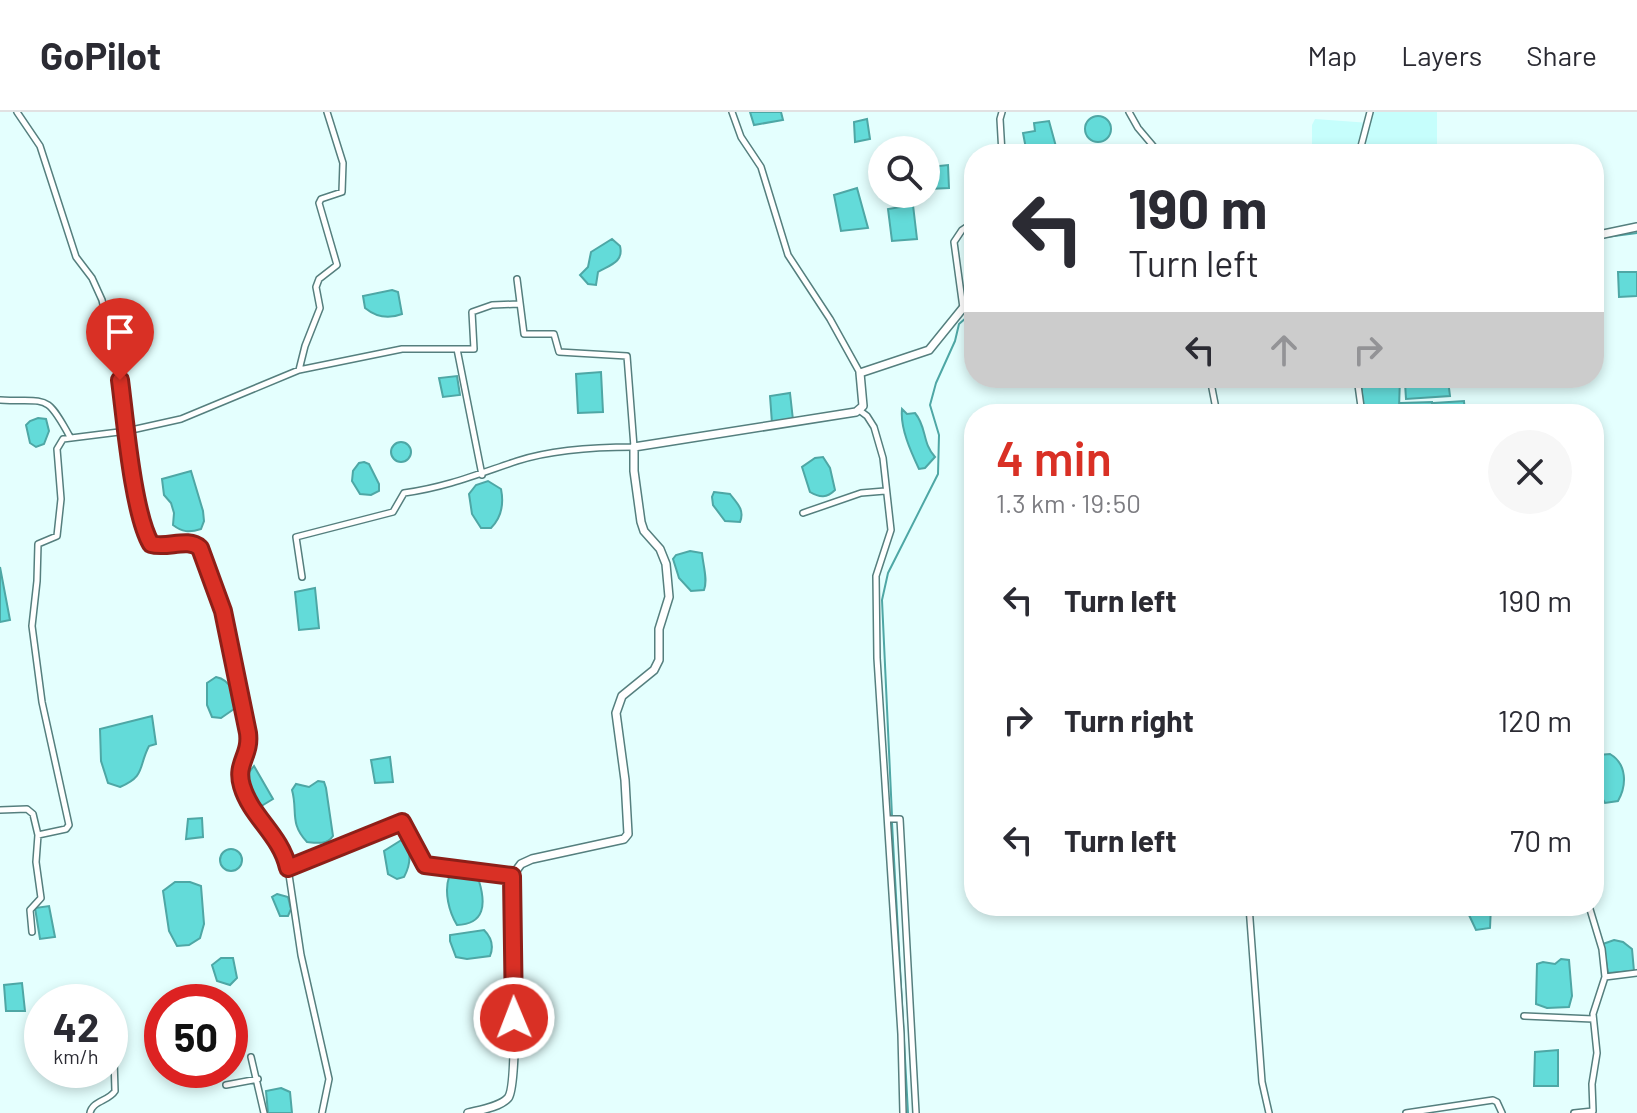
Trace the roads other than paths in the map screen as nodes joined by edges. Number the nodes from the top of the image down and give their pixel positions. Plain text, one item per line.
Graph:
1 (17, 112) edge
2 (327, 112) edge
3 (732, 112) edge
4 (1002, 112) edge
5 (1129, 112) edge
6 (1370, 112) edge
7 (1002, 144) edge
8 (1152, 144) edge
9 (1362, 144) edge
10 (1637, 227) edge
11 (964, 229) edge
12 (1604, 234) edge
13 (517, 279) dead end
14 (518, 304) junction
15 (963, 308) joint
16 (457, 349) junction
17 (299, 370) junction
18 (860, 373) junction
19 (0, 400) edge
20 (859, 410) junction
21 (127, 431) junction
22 (70, 437) junction
23 (634, 447) junction
24 (482, 475) junction
25 (885, 491) junction
26 (803, 513) dead end
27 (302, 577) dead end
28 (0, 810) edge
29 (892, 819) junction
30 (38, 835) junction
31 (288, 868) junction
32 (512, 876) junction
33 (1250, 916) edge
34 (1592, 916) edge
35 (32, 932) dead end
36 (1637, 973) edge
37 (1605, 977) junction
38 (1524, 1016) dead end
39 (1593, 1019) junction
40 (251, 1057) dead end
41 (258, 1079) junction
42 (248, 1081) edge
43 (115, 1088) edge
44 (1593, 1112) edge
45 (90, 1113) edge
46 (264, 1113) edge
47 (322, 1113) edge
48 (468, 1113) edge
49 (903, 1113) edge
50 (916, 1113) edge
51 (1269, 1113) edge
52 (1406, 1113) edge
53 (1502, 1113) edge
54 (1574, 1113) edge

1 - 21 street
2 - 17 street
3 - 18 street
4 - 7 street
5 - 8 street
6 - 9 street
10 - 12 main road
11 - 15 street
13 - 14 street
14 - 16 street
14 - 23 street
15 - 18 main road
16 - 17 street
16 - 24 street
17 - 21 street
18 - 20 main road
19 - 22 street
20 - 23 main road
20 - 25 street
21 - 22 street
21 - 31 street
22 - 30 street
23 - 24 street
23 - 32 main road
24 - 27 street
25 - 26 street
25 - 29 street
28 - 30 street
29 - 49 street
29 - 50 street
30 - 35 street
31 - 32 street
31 - 47 street
32 - 48 main road
33 - 51 street
34 - 37 street
36 - 37 street
37 - 39 street
38 - 39 street
39 - 44 street
40 - 41 street
41 - 42 street
41 - 46 street
43 - 45 street
44 - 54 street
52 - 53 street

